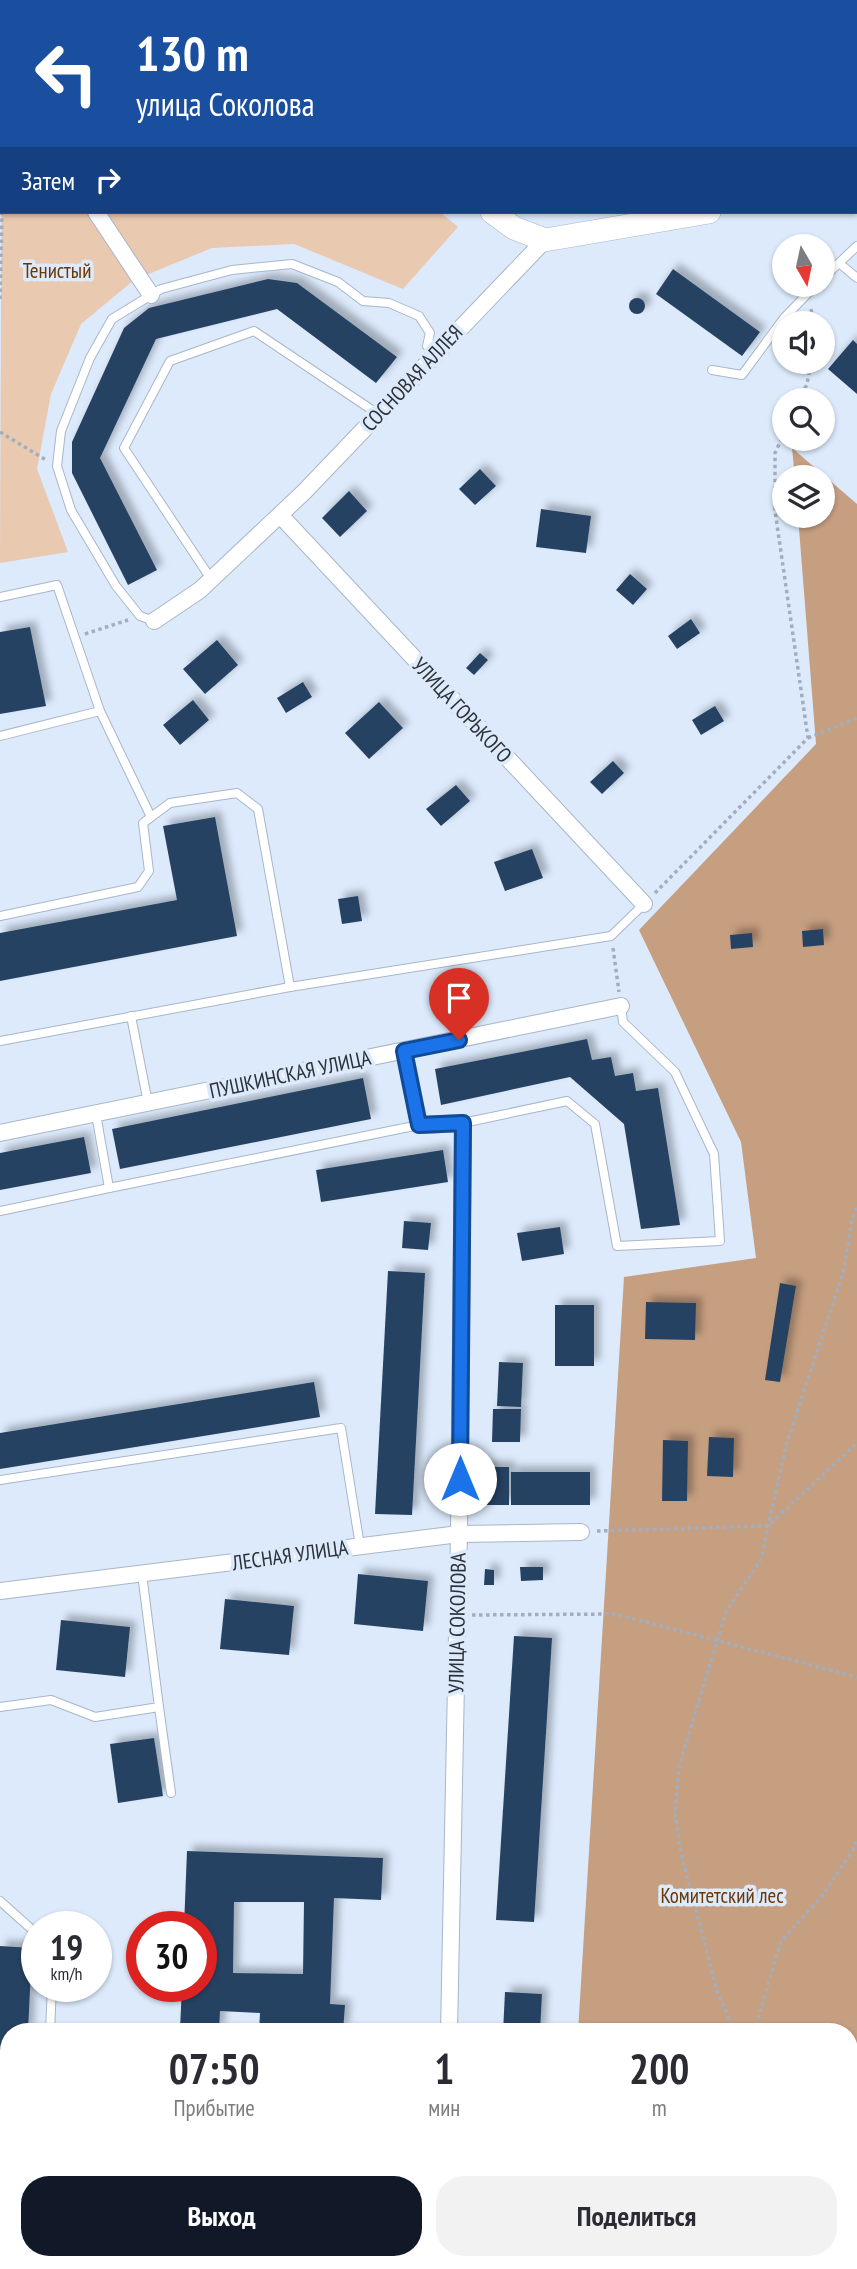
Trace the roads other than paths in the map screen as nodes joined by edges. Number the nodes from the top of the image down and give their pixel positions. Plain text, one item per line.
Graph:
1 (97, 214) edge
2 (495, 214) edge
3 (697, 214) edge
4 (545, 240) junction
5 (857, 246) edge
6 (839, 263) junction
7 (835, 267) edge
8 (857, 278) edge
9 (150, 295) junction
10 (803, 298) edge
11 (437, 352) junction
12 (712, 370) dead end
13 (378, 414) junction
14 (279, 515) junction
15 (211, 579) junction
16 (0, 597) edge
17 (147, 619) joint
18 (100, 711) junction
19 (0, 736) edge
20 (151, 817) junction
21 (645, 904) joint
22 (0, 915) edge
23 (290, 987) junction
24 (621, 1006) joint
25 (131, 1016) junction
26 (0, 1041) edge
27 (404, 1051) junction
28 (148, 1103) junction
29 (96, 1114) junction
30 (463, 1123) junction
31 (419, 1125) junction
32 (0, 1133) edge
33 (109, 1188) junction
34 (0, 1211) edge
35 (0, 1480) edge
36 (581, 1531) road end
37 (459, 1534) junction
38 (360, 1546) junction
39 (142, 1574) junction
40 (0, 1591) edge
41 (0, 1707) edge
42 (159, 1707) junction
43 (171, 1793) dead end
44 (0, 1901) edge
45 (21, 1920) edge
46 (51, 2002) edge
47 (50, 2023) edge
48 (449, 2023) edge

1 - 9 street
2 - 4 street
3 - 4 street
4 - 11 street, СОСНОВАЯ АЛЛЕЯ
5 - 6 lane
6 - 7 lane
6 - 8 lane
9 - 11 lane
9 - 17 lane
10 - 12 lane
11 - 13 street, СОСНОВАЯ АЛЛЕЯ
13 - 14 street, СОСНОВАЯ АЛЛЕЯ
13 - 15 lane
14 - 15 street, СОСНОВАЯ АЛЛЕЯ
14 - 21 street, УЛИЦА ГОРЬКОГО
15 - 17 street, СОСНОВАЯ АЛЛЕЯ
16 - 18 lane
18 - 19 lane
18 - 20 lane
20 - 22 lane
20 - 23 lane
21 - 23 lane
23 - 25 lane
24 - 27 street, ПУШКИНСКАЯ УЛИЦА
24 - 30 lane
25 - 26 lane
25 - 28 lane
27 - 28 street, ПУШКИНСКАЯ УЛИЦА
27 - 31 street
28 - 29 street, ПУШКИНСКАЯ УЛИЦА
29 - 32 street, ПУШКИНСКАЯ УЛИЦА
29 - 33 lane
30 - 31 street
30 - 37 street, УЛИЦА СОКОЛОВА
31 - 33 lane
33 - 34 lane
35 - 38 lane
36 - 37 street, ЛЕСНАЯ УЛИЦА
37 - 38 street, ЛЕСНАЯ УЛИЦА
37 - 48 street, УЛИЦА СОКОЛОВА
38 - 39 street, ЛЕСНАЯ УЛИЦА
39 - 40 street, ЛЕСНАЯ УЛИЦА
39 - 42 lane
41 - 42 lane
42 - 43 lane
44 - 45 lane
46 - 47 lane

